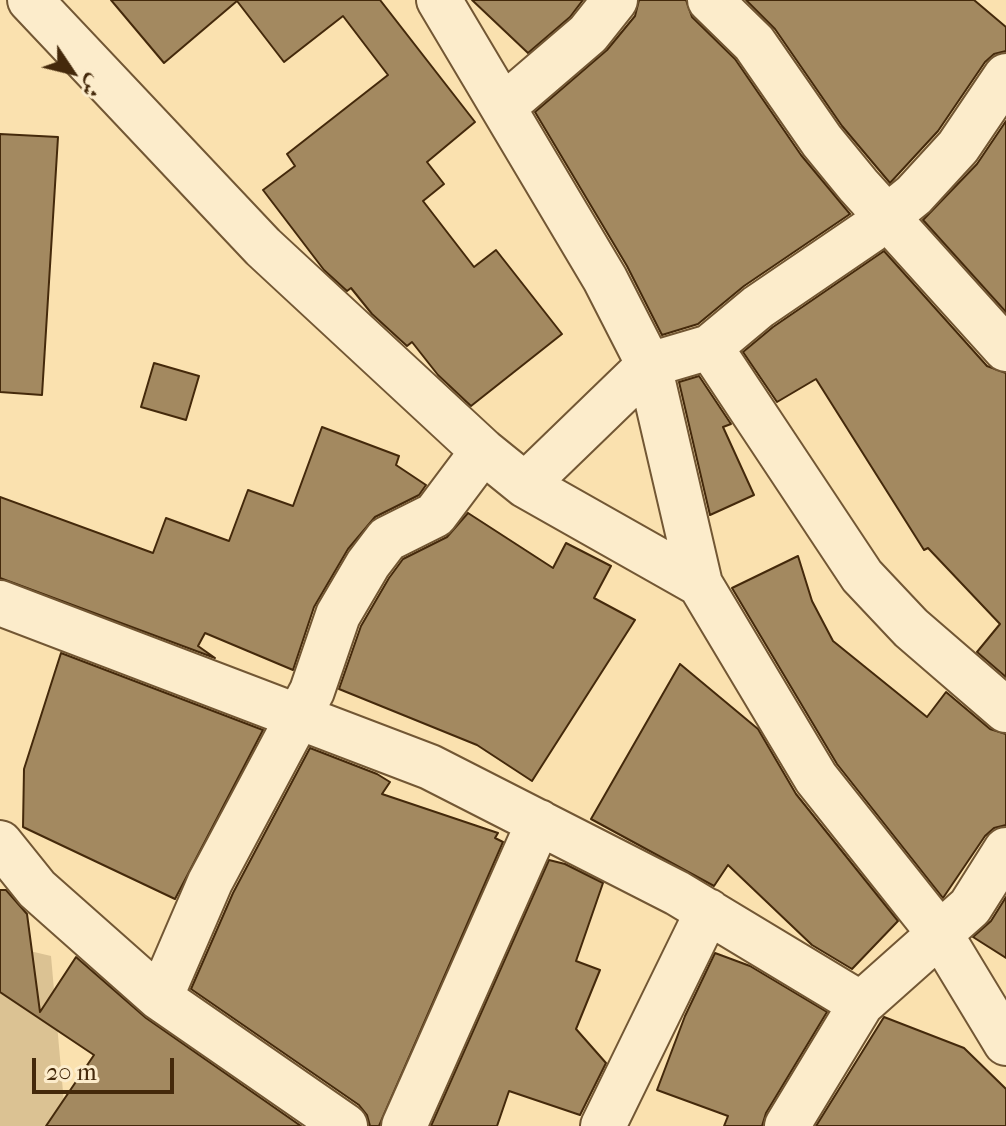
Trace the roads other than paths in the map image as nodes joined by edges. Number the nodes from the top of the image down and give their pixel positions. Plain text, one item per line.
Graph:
1 (30, 0) edge
2 (439, 0) edge
3 (615, 0) edge
4 (710, 0) edge
5 (1006, 76) edge
6 (504, 106) junction
7 (886, 218) junction
8 (710, 347) junction
9 (1006, 349) edge
10 (649, 365) junction
11 (483, 451) junction
12 (525, 485) junction
13 (700, 584) junction
14 (0, 603) edge
15 (1006, 710) edge
16 (299, 717) junction
17 (539, 822) junction
18 (0, 843) edge
19 (1006, 850) edge
20 (708, 911) junction
21 (940, 934) junction
22 (160, 998) junction
23 (861, 1004) junction
24 (1006, 1043) edge
25 (345, 1126) edge
26 (404, 1126) edge
27 (603, 1126) edge
28 (787, 1126) edge

1 - 11 street
2 - 6 street
3 - 6 street
4 - 7 street
5 - 7 street
6 - 10 street
7 - 8 street
7 - 9 street
8 - 10 street
8 - 15 street
10 - 12 street
10 - 13 street
11 - 12 street
11 - 16 street
12 - 13 street
13 - 21 street
14 - 16 street
16 - 17 street
16 - 22 street
17 - 20 street
17 - 26 street
18 - 22 street
19 - 21 street
20 - 23 street
20 - 27 street
21 - 23 street
21 - 24 street
22 - 25 street
23 - 28 street

